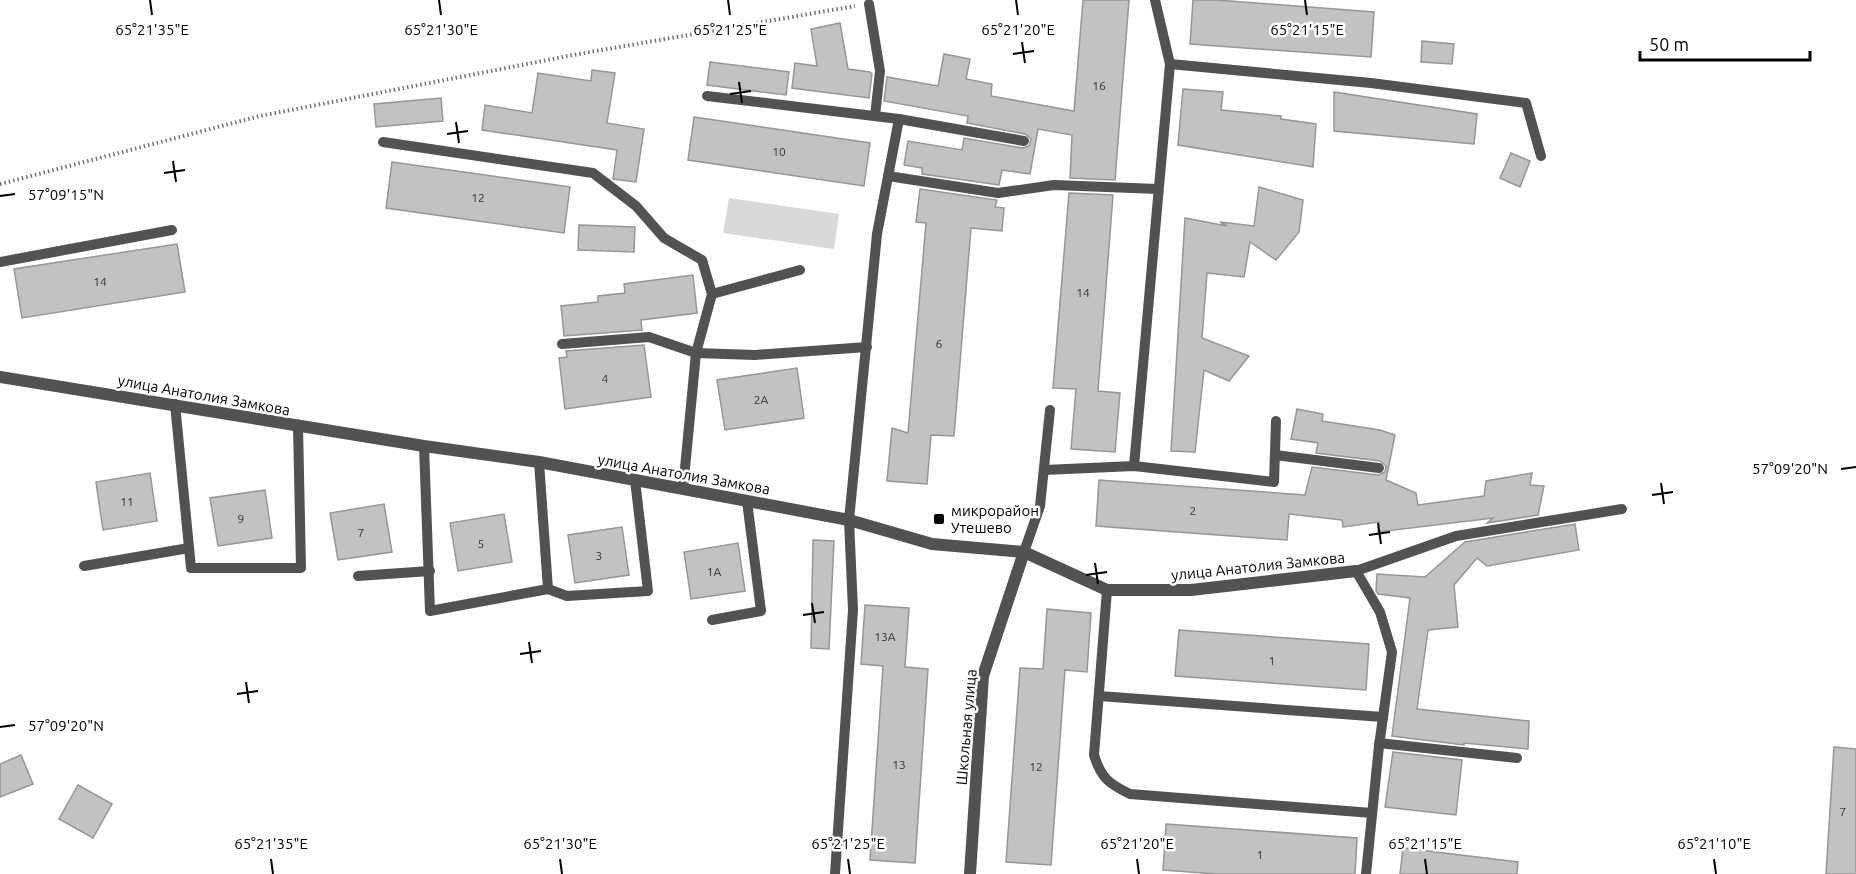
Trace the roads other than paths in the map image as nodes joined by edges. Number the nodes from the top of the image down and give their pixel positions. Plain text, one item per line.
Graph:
1 (1155, 0) edge
2 (869, 4) road end
3 (1170, 64) junction
4 (707, 96) dead end
5 (875, 116) junction
6 (899, 120) junction
7 (1024, 141) dead end
8 (383, 142) dead end
9 (1541, 156) dead end
10 (888, 176) junction
11 (1158, 189) junction
12 (172, 230) dead end
13 (0, 262) edge
14 (800, 270) dead end
15 (712, 294) junction
16 (562, 344) dead end
17 (867, 347) junction
18 (696, 353) junction
19 (0, 377) edge
20 (175, 404) junction
21 (1050, 410) dead end
22 (1276, 421) dead end
23 (297, 426) junction
24 (424, 446) junction
25 (1275, 455) junction
26 (539, 462) junction
27 (1134, 466) junction
28 (1379, 468) dead end
29 (1044, 470) junction
30 (635, 480) junction
31 (683, 489) junction
32 (747, 501) junction
33 (1622, 509) dead end
34 (849, 520) junction
35 (189, 548) junction
36 (1024, 552) junction
37 (84, 566) dead end
38 (430, 571) junction
39 (1356, 572) junction
40 (358, 576) dead end
41 (548, 589) junction
42 (1107, 590) junction
43 (712, 620) dead end
44 (1099, 696) junction
45 (1383, 717) junction
46 (1379, 742) junction
47 (1517, 758) dead end
48 (1372, 813) junction
49 (835, 874) edge
50 (970, 874) edge
51 (1366, 874) edge

1 - 3 lane
2 - 5 lane
3 - 9 lane
3 - 11 lane
4 - 5 lane
5 - 6 lane
6 - 7 lane
6 - 10 lane
8 - 15 lane
10 - 11 lane
10 - 17 lane
11 - 27 lane
12 - 13 lane
14 - 15 lane
15 - 18 lane
16 - 18 lane
17 - 18 lane
17 - 34 lane
18 - 31 lane
19 - 20 street, улица Анатолия Замкова
20 - 23 street, улица Анатолия Замкова
20 - 35 lane
21 - 29 lane
22 - 25 lane
23 - 24 street, улица Анатолия Замкова
23 - 35 lane
24 - 26 street, улица Анатолия Замкова
24 - 38 lane
25 - 27 lane
25 - 28 lane
26 - 30 street, улица Анатолия Замкова
26 - 41 lane
27 - 29 lane
29 - 36 lane
30 - 31 street, улица Анатолия Замкова
30 - 41 lane
31 - 32 street, улица Анатолия Замкова
32 - 34 street, улица Анатолия Замкова
32 - 43 lane
33 - 39 lane
34 - 36 street, улица Анатолия Замкова
34 - 49 lane
35 - 37 lane
36 - 42 street, улица Анатолия Замкова
36 - 50 street, Школьная улица
38 - 40 lane
38 - 41 lane
39 - 42 street, улица Анатолия Замкова
39 - 45 lane
42 - 44 lane
44 - 45 lane
44 - 48 lane
45 - 46 lane
46 - 47 lane
46 - 48 lane
48 - 51 lane

